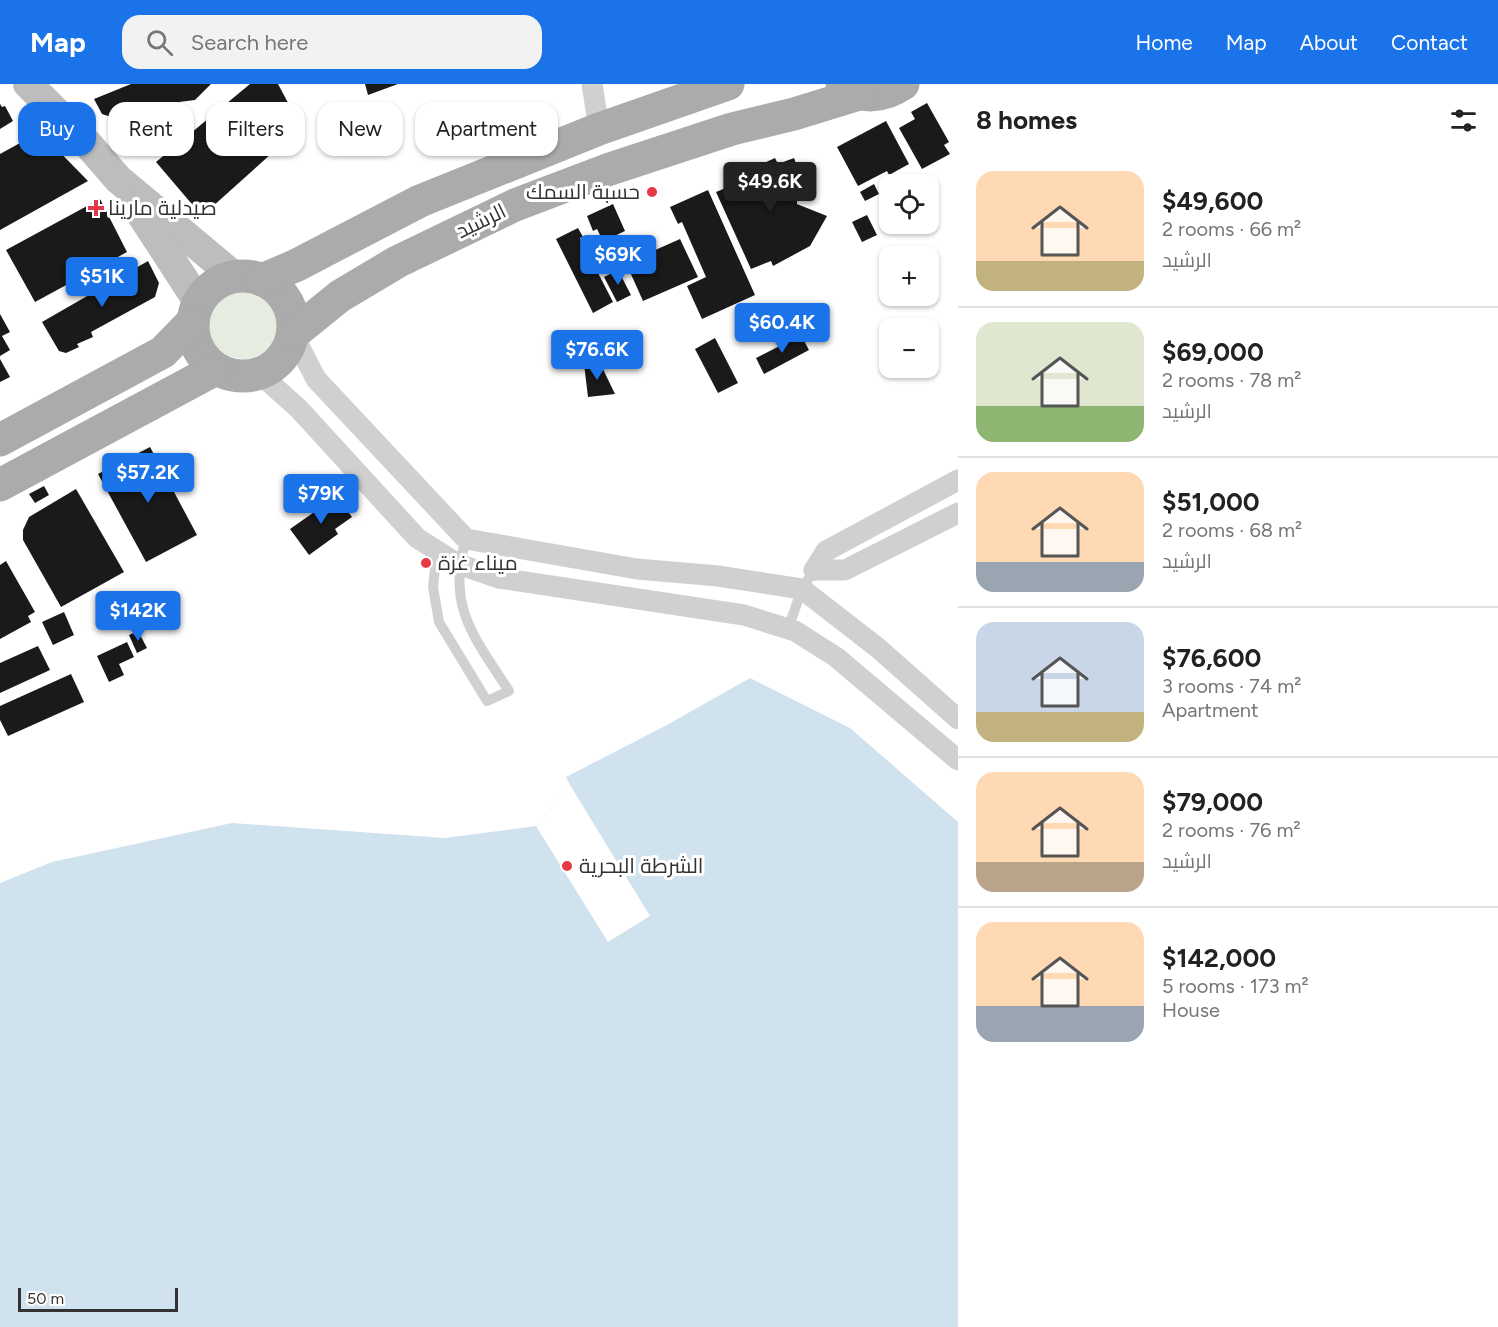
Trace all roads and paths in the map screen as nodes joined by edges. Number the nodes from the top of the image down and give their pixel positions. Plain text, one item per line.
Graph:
1 (28, 84) edge
2 (592, 84) edge
3 (728, 84) edge
4 (903, 84) edge
5 (851, 89) edge
6 (599, 129) junction
7 (118, 179) junction
8 (248, 278) junction
9 (196, 312) junction
10 (293, 334) junction
11 (216, 369) junction
12 (260, 374) junction
13 (0, 440) edge
14 (958, 480) edge
15 (0, 486) edge
16 (958, 513) edge
17 (465, 538) junction
18 (437, 551) junction
19 (458, 564) junction
20 (814, 570) junction
21 (802, 589) junction
22 (788, 629) junction
23 (958, 719) edge
24 (958, 760) edge

1 - 7 street
2 - 6 street
3 - 6 main road, الرشيد
4 - 5 main road, الرشيد
5 - 10 main road, الرشيد
6 - 8 main road, الرشيد
7 - 8 street
7 - 9 street
8 - 9 main road
8 - 10 main road
9 - 11 main road
9 - 13 main road
10 - 12 main road
10 - 17 street
11 - 12 main road
11 - 15 main road
12 - 18 street
14 - 20 street
16 - 20 street
17 - 19 lane
17 - 21 street
18 - 19 street
18 - 19 lane
19 - 22 street
20 - 21 lane
21 - 22 lane
21 - 23 street
22 - 24 street

